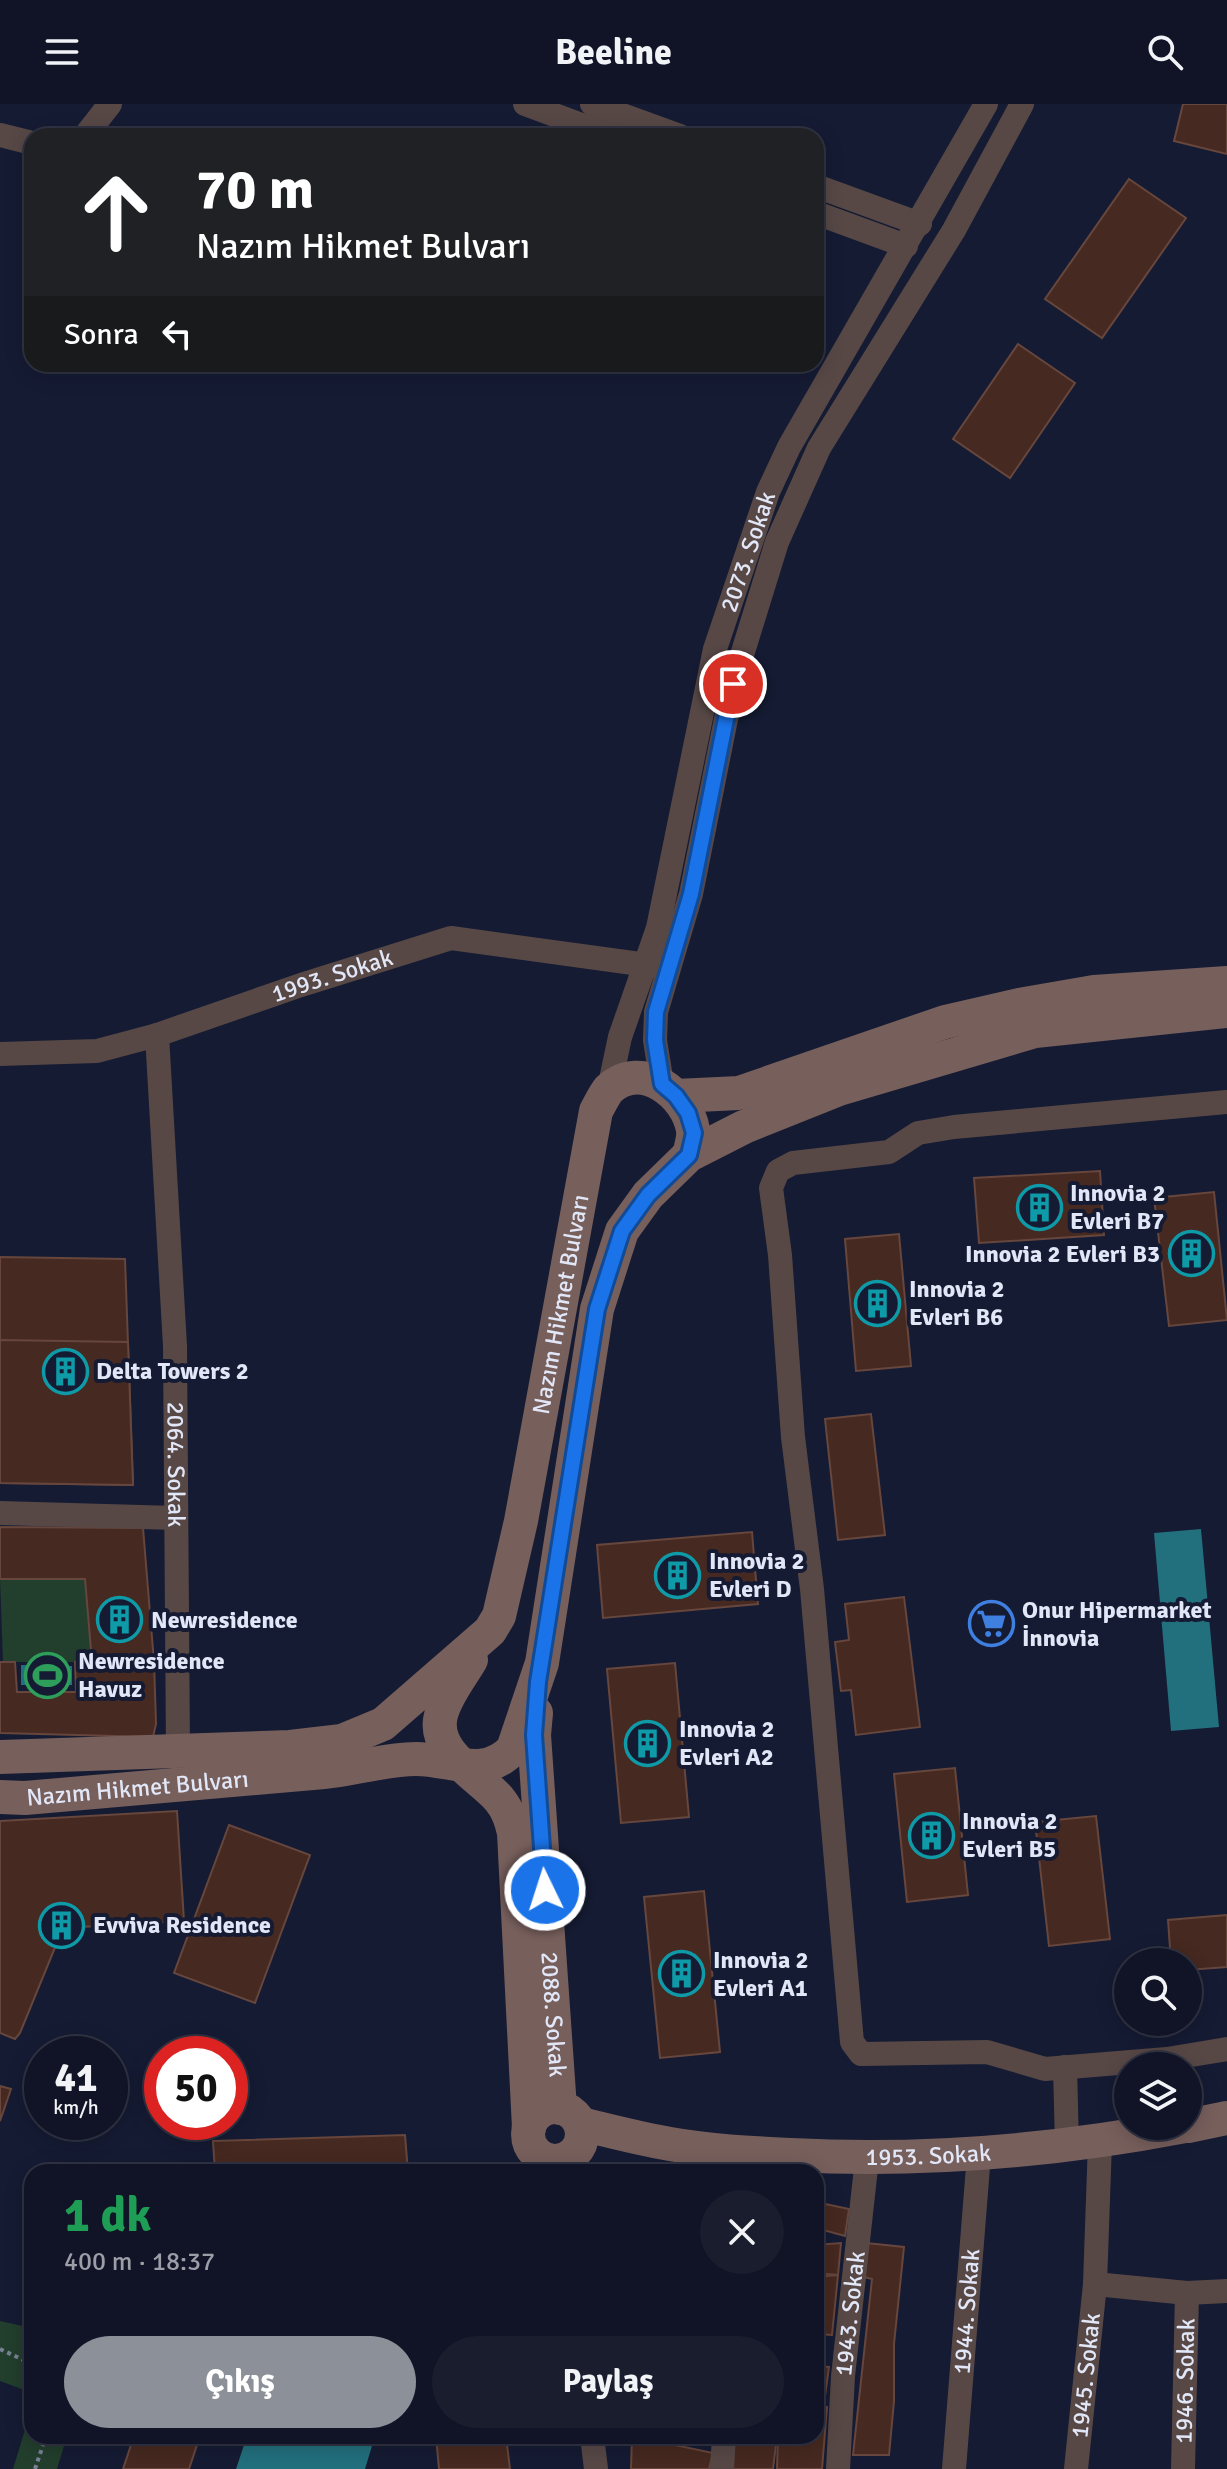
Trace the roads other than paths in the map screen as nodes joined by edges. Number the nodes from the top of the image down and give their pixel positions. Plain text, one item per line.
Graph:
1 (110, 104) edge
2 (525, 104) edge
3 (592, 104) edge
4 (986, 104) edge
5 (1022, 104) edge
6 (91, 128) edge
7 (590, 128) edge
8 (658, 128) edge
9 (0, 135) edge
10 (24, 141) edge
11 (824, 189) edge
12 (824, 216) edge
13 (920, 224) junction
14 (906, 246) junction
15 (658, 967) junction
16 (1227, 983) edge
17 (1227, 1011) edge
18 (157, 1035) junction
19 (0, 1054) edge
20 (609, 1089) junction
21 (669, 1090) junction
22 (1227, 1102) edge
23 (689, 1155) junction
24 (0, 1513) edge
25 (176, 1518) junction
26 (490, 1631) junction
27 (538, 1682) junction
28 (178, 1751) junction
29 (0, 1757) edge
30 (463, 1765) junction
31 (0, 1797) edge
32 (1227, 2049) edge
33 (1065, 2067) junction
34 (1227, 2118) edge
35 (1202, 2123) edge
36 (1114, 2139) edge
37 (565, 2143) edge
38 (1084, 2144) junction
39 (979, 2154) junction
40 (867, 2159) junction
41 (745, 2162) edge
42 (1095, 2284) junction
43 (1227, 2291) edge
44 (1187, 2293) junction
45 (593, 2444) edge
46 (724, 2444) edge
47 (596, 2469) edge
48 (722, 2469) edge
49 (838, 2469) edge
50 (954, 2469) edge
51 (1076, 2469) edge
52 (1183, 2469) edge

1 - 6 street
2 - 7 street
3 - 8 street
4 - 13 street, 2073. Sokak
5 - 15 street, 2073. Sokak
9 - 10 street
11 - 13 street
12 - 14 street
13 - 14 street, 2073. Sokak
14 - 15 street, 2073. Sokak
15 - 18 street, 1993. Sokak
15 - 20 street, 2073. Sokak
15 - 21 street, 2073. Sokak
16 - 21 main road
17 - 23 main road, Nazım Hikmet Bulvarı
18 - 19 street, 1993. Sokak
18 - 25 street, 2064. Sokak
20 - 21 main road
20 - 26 main road, Nazım Hikmet Bulvarı
21 - 23 main road
22 - 33 street
23 - 27 main road, Nazım Hikmet Bulvarı
24 - 25 street
25 - 28 street, 2064. Sokak
26 - 28 main road, Nazım Hikmet Bulvarı
26 - 30 main road
27 - 30 main road, Nazım Hikmet Bulvarı
27 - 37 main road, 2088. Sokak
28 - 29 main road, Nazım Hikmet Bulvarı
30 - 31 main road, Nazım Hikmet Bulvarı
30 - 37 main road
32 - 33 street
33 - 38 street, 1945. Sokak
34 - 35 main road, 1953. Sokak
36 - 38 main road, 1953. Sokak
37 - 41 main road, 1953. Sokak
38 - 39 main road, 1953. Sokak
38 - 42 street, 1945. Sokak
39 - 40 main road, 1953. Sokak
39 - 50 street, 1944. Sokak
40 - 41 main road, 1953. Sokak
40 - 49 street, 1943. Sokak
42 - 44 street, 1945. Sokak
42 - 51 street, 1945. Sokak
43 - 44 street, 1945. Sokak
44 - 52 street, 1946. Sokak
45 - 47 street
46 - 48 street

